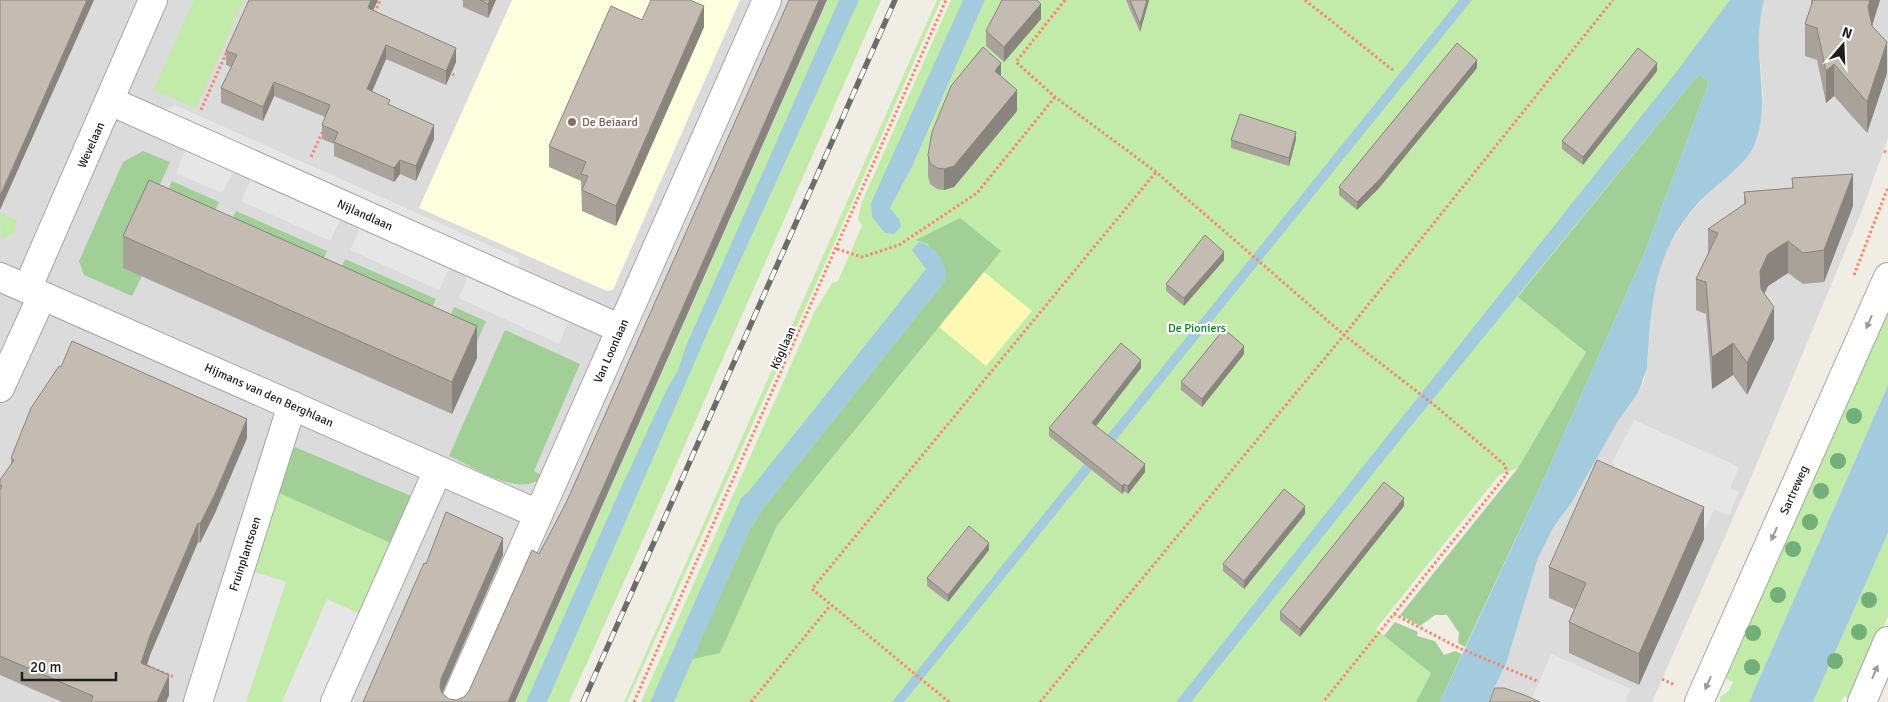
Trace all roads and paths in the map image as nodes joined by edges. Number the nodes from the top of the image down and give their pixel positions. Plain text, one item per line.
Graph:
1 (153, 0) edge
2 (380, 0) edge
3 (767, 0) edge
4 (946, 0) edge
5 (1065, 0) edge
6 (1305, 0) edge
7 (1613, 0) edge
8 (372, 18) edge
9 (229, 45) edge
10 (445, 71) edge
11 (1394, 71) dead end
12 (454, 75) dead end
13 (1055, 97) junction
14 (110, 101) junction
15 (326, 124) edge
16 (189, 136) junction
17 (1156, 172) junction
18 (299, 186) junction
19 (837, 249) junction
20 (0, 277) edge
21 (1888, 277) edge
22 (34, 292) junction
23 (621, 329) junction
24 (1344, 335) junction
25 (0, 388) edge
26 (292, 405) junction
27 (438, 470) junction
28 (538, 514) junction
29 (830, 606) junction
30 (1394, 614) junction
31 (1888, 641) edge
32 (139, 662) edge
33 (1539, 682) dead end
34 (200, 695) edge
35 (335, 702) edge
36 (455, 702) edge
37 (634, 702) edge
38 (751, 702) edge
39 (949, 702) edge
40 (1040, 702) edge
41 (1323, 702) edge
42 (1699, 702) edge
43 (1862, 702) edge

1 - 14 street, Wevelaan
2 - 8 path
3 - 23 street, Van Loonlaan
4 - 19 path, Kögllaan
5 - 13 path
6 - 11 path
7 - 24 path
9 - 16 path
10 - 12 path
13 - 17 path
13 - 19 path
14 - 16 street, Nijlandlaan
14 - 22 street, Wevelaan
15 - 18 path
16 - 18 street, Nijlandlaan
17 - 24 path
17 - 29 path
18 - 23 street, Nijlandlaan
19 - 37 path, Kögllaan
20 - 22 street, Hijmans van den Berghlaan
21 -> 42 street, Sartreweg
22 - 25 street, Wevelaan
22 - 26 street, Hijmans van den Berghlaan
23 - 28 street, Van Loonlaan
24 - 30 path
24 - 40 path
26 - 27 street, Hijmans van den Berghlaan
26 - 34 street, Fruinplantsoen
27 - 28 street, Hijmans van den Berghlaan
27 - 35 street
28 - 36 street, Van Loonlaan
29 - 38 path
29 - 39 path
30 - 33 path
30 - 41 path
43 -> 31 street
32 - 34 path

